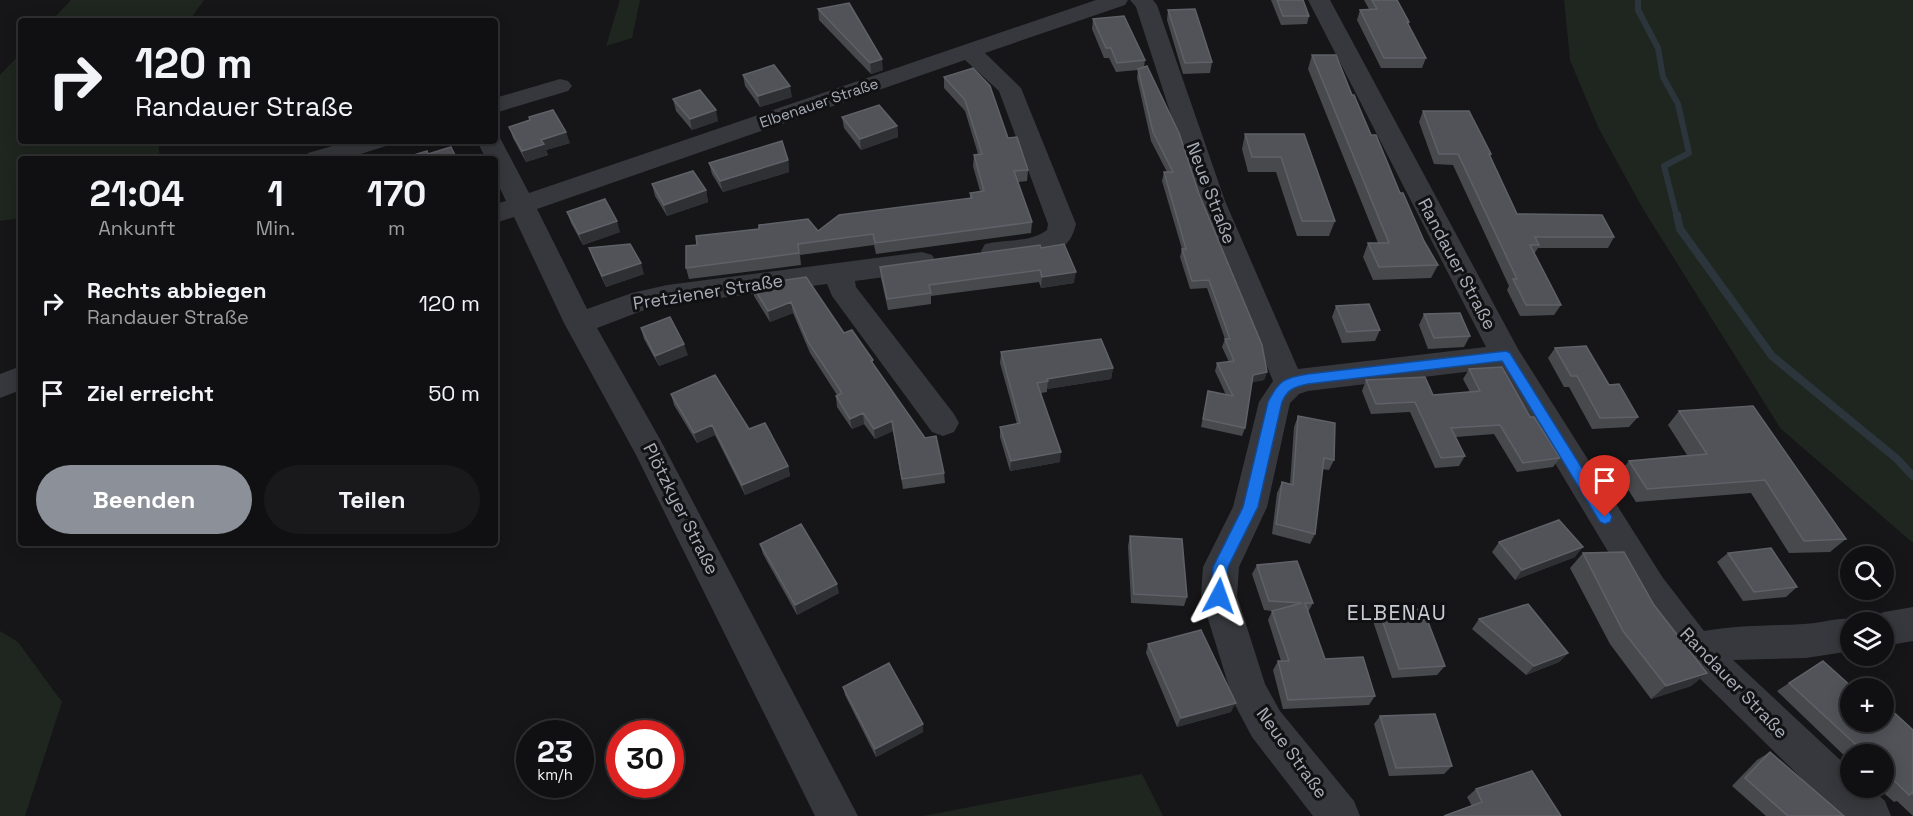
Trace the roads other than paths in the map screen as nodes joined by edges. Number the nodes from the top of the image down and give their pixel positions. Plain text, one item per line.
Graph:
1 (1117, 0) edge
2 (1141, 0) edge
3 (1319, 0) edge
4 (969, 51) junction
5 (560, 86) dead end
6 (498, 105) edge
7 (367, 144) edge
8 (327, 156) edge
9 (498, 171) edge
10 (508, 209) edge
11 (839, 273) junction
12 (579, 323) junction
13 (1506, 356) junction
14 (18, 379) edge
15 (1289, 382) junction
16 (0, 386) edge
17 (943, 423) dead end
18 (1913, 624) edge
19 (1894, 627) edge
20 (1840, 636) edge
21 (1696, 650) junction
22 (837, 816) edge
23 (1340, 816) edge
24 (1870, 816) edge

1 - 4 street, Elbenauer Straße
2 - 15 street, Neue Straße
3 - 13 street, Randauer Straße
4 - 10 street, Elbenauer Straße
4 - 11 street, Pretziener Straße
5 - 6 street
7 - 8 street
9 - 10 street
10 - 12 street, Plötzkyer Straße
11 - 12 street, Pretziener Straße
11 - 17 street
12 - 22 street, Plötzkyer Straße
13 - 15 street
13 - 21 street, Randauer Straße
14 - 16 street
15 - 23 street, Neue Straße
18 - 19 street
20 - 21 street
21 - 24 street, Randauer Straße

